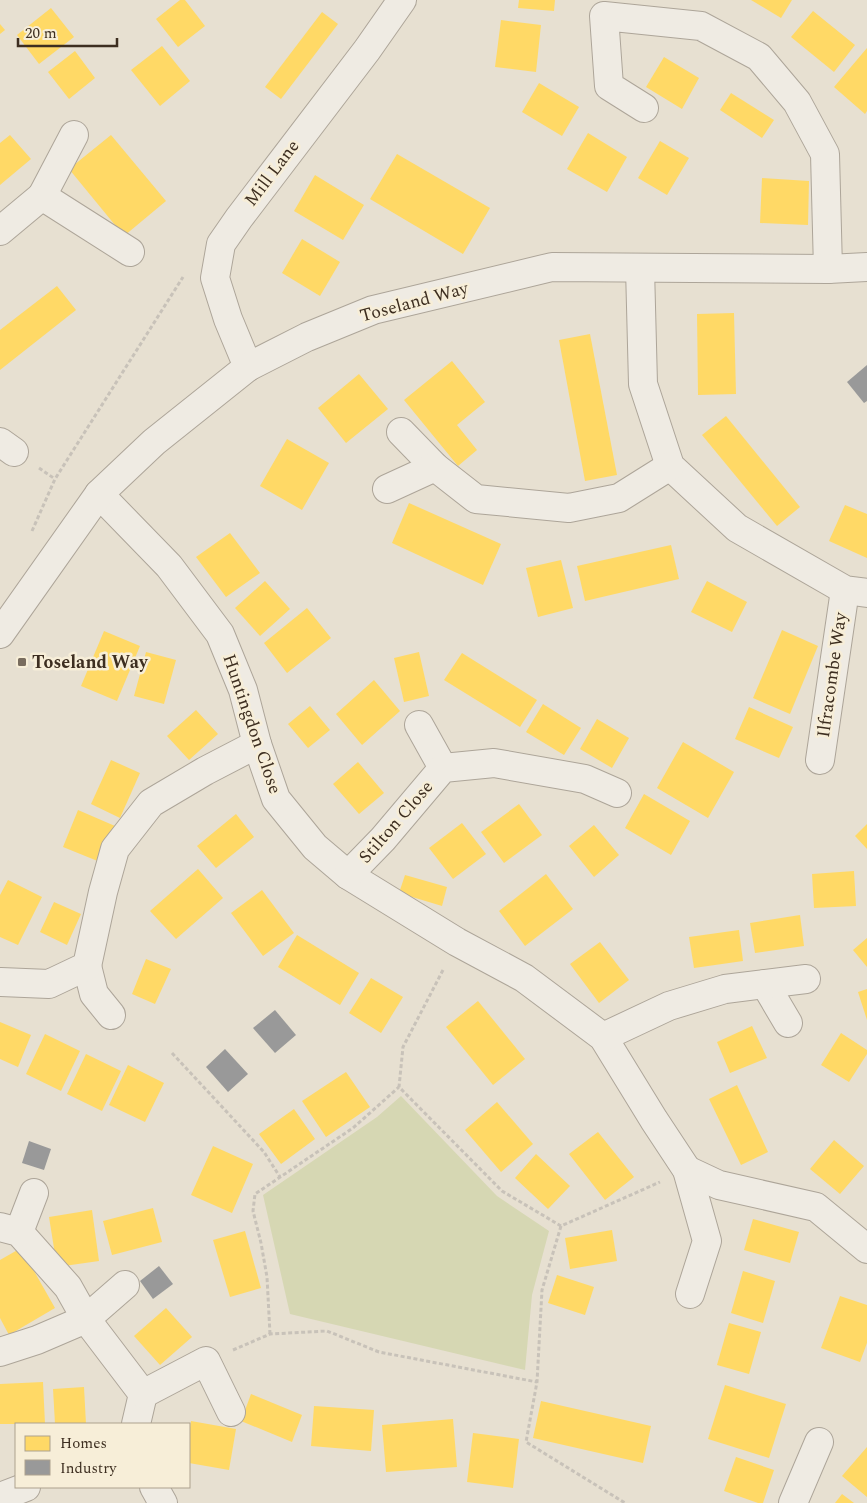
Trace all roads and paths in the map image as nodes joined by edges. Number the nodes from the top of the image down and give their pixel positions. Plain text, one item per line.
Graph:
1 (402, 0) edge
2 (597, 8) edge
3 (644, 108) dead end
4 (74, 135) dead end
5 (42, 196) junction
6 (0, 231) edge
7 (130, 252) dead end
8 (867, 267) edge
9 (640, 268) junction
10 (828, 269) junction
11 (184, 276) dead end
12 (248, 367) junction
13 (401, 432) dead end
14 (670, 466) junction
15 (434, 467) junction
16 (387, 489) dead end
17 (99, 494) junction
18 (32, 533) dead end
19 (856, 592) edge
20 (0, 634) edge
21 (418, 726) dead end
22 (257, 744) junction
23 (820, 760) dead end
24 (443, 768) junction
25 (618, 793) dead end
26 (348, 875) junction
27 (457, 942) junction
28 (87, 966) junction
29 (806, 979) dead end
30 (1, 982) edge
31 (765, 984) junction
32 (112, 1015) dead end
33 (788, 1023) dead end
34 (603, 1037) junction
35 (172, 1053) dead end
36 (398, 1087) junction
37 (687, 1170) junction
38 (280, 1177) junction
39 (34, 1193) dead end
40 (561, 1226) junction
41 (9, 1230) edge
42 (867, 1248) edge
43 (126, 1285) dead end
44 (690, 1294) dead end
45 (86, 1319) junction
46 (270, 1334) junction
47 (0, 1352) edge
48 (206, 1361) junction
49 (537, 1382) junction
50 (143, 1394) junction
51 (231, 1412) dead end
52 (136, 1423) edge
53 (819, 1442) dead end
54 (23, 1488) edge
55 (155, 1488) edge
56 (0, 1497) edge
57 (163, 1503) edge
58 (625, 1503) edge
59 (793, 1503) edge

1 - 12 street, Mill Lane
2 - 3 street
2 - 10 street
4 - 5 street
5 - 6 street
5 - 7 street
8 - 10 street, Toseland Way
9 - 10 street, Toseland Way
9 - 12 street, Toseland Way
9 - 14 street, Ilfracombe Way
11 - 18 path
12 - 17 street, Toseland Way
13 - 15 street
14 - 15 street
14 - 19 street, Ilfracombe Way
15 - 16 street
17 - 20 street, Toseland Way
17 - 22 street, Huntingdon Close
19 - 23 street, Ilfracombe Way
21 - 24 street, Stilton Close
22 - 26 street, Huntingdon Close
22 - 28 street
24 - 25 street, Stilton Close
24 - 26 street, Stilton Close
26 - 27 street, Huntingdon Close
27 - 34 street, Huntingdon Close
27 - 36 path
28 - 30 street
28 - 32 street
29 - 31 street
31 - 33 street
31 - 34 street
34 - 37 street, Huntingdon Close
35 - 38 path
36 - 38 path
36 - 40 path
37 - 40 path
37 - 42 street
37 - 44 street, Huntingdon Close
38 - 46 path
39 - 41 street
40 - 49 path
41 - 45 street
43 - 45 street
45 - 47 street
45 - 50 street
46 - 48 path
46 - 49 path
48 - 50 street
48 - 51 street
49 - 58 path
50 - 52 street
53 - 59 street
54 - 56 street
55 - 57 street

